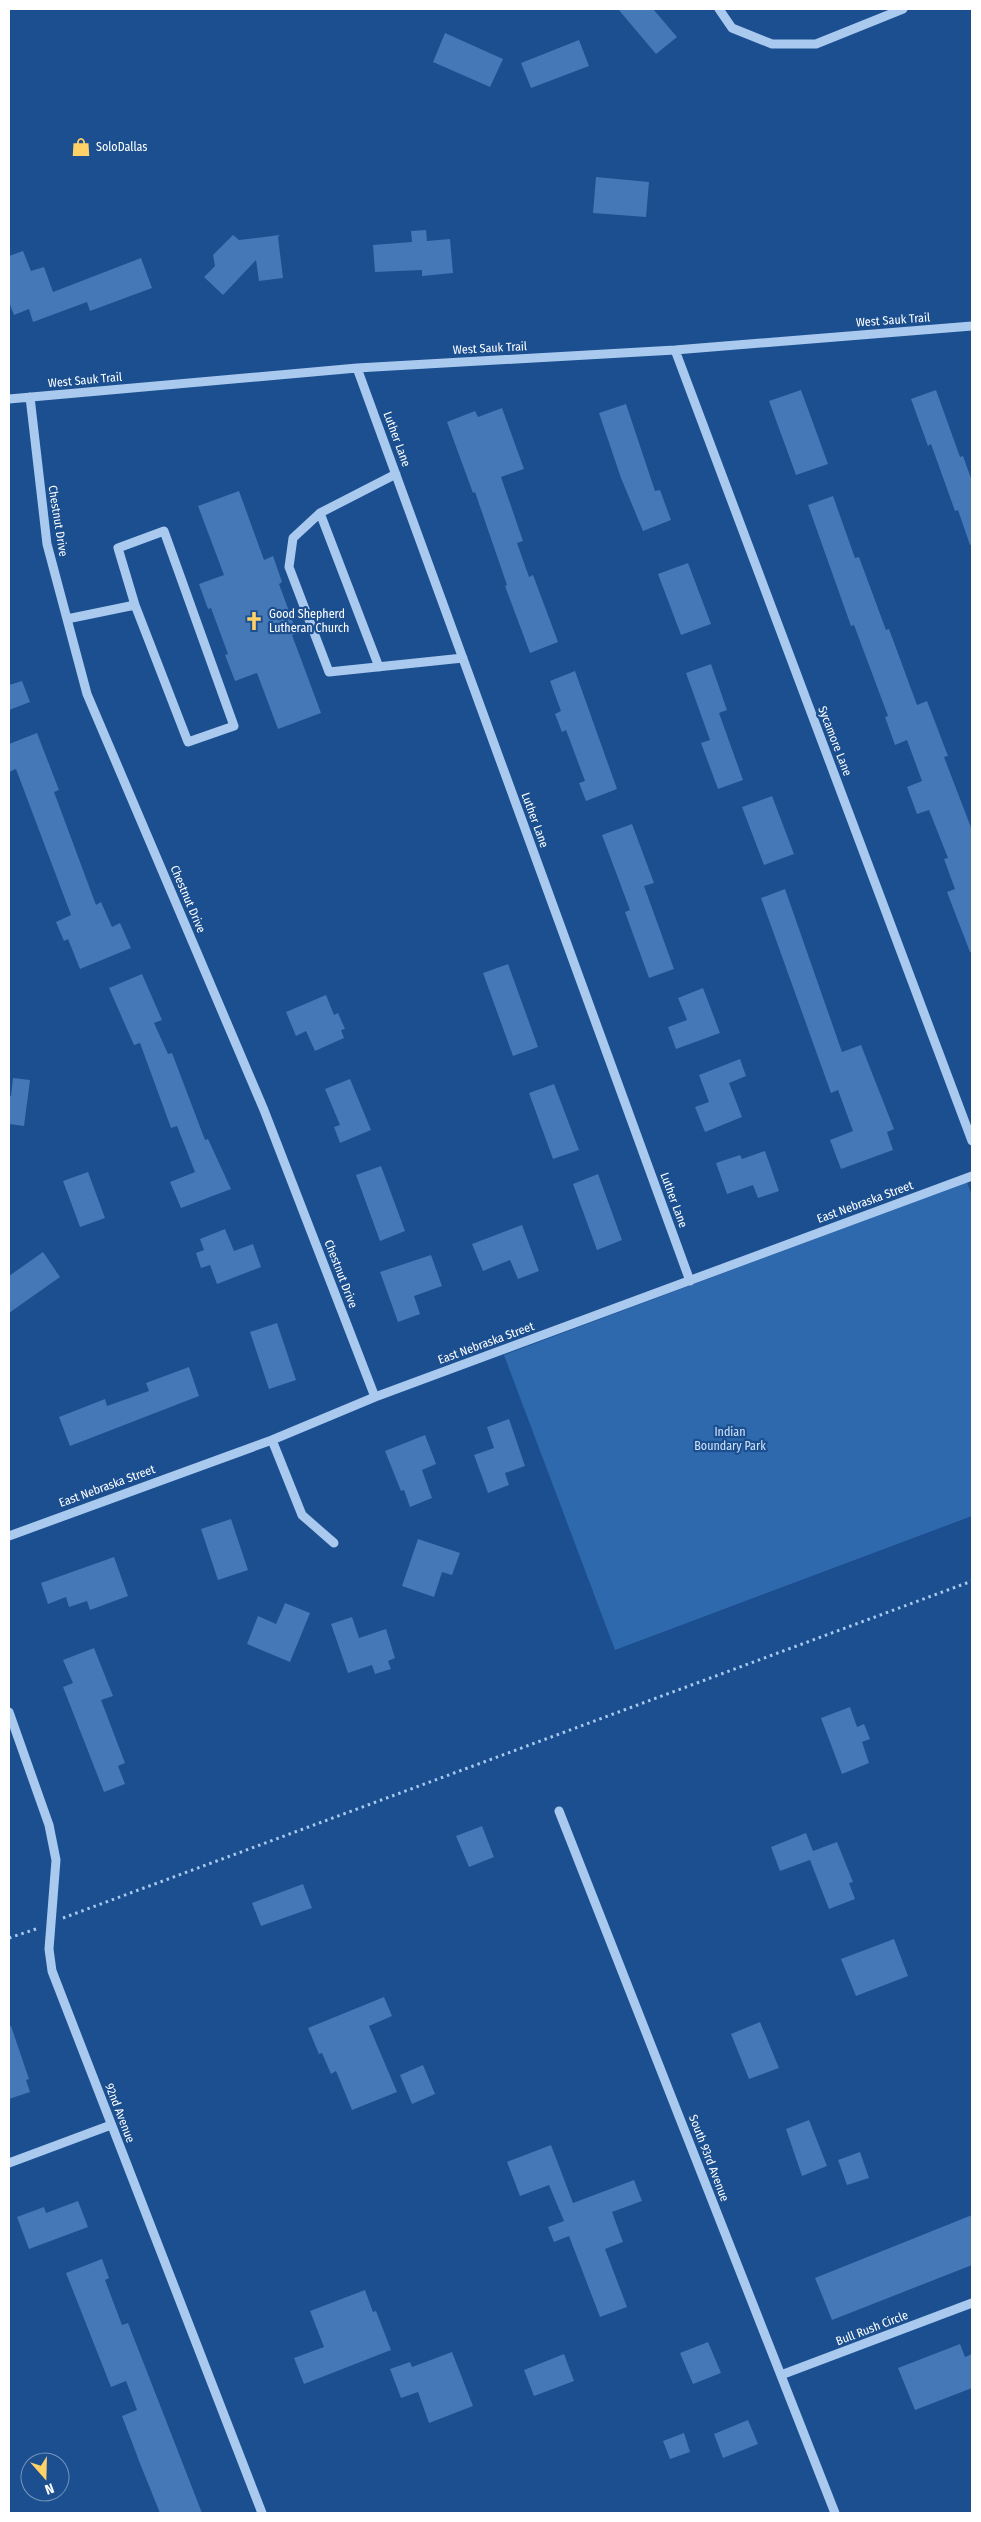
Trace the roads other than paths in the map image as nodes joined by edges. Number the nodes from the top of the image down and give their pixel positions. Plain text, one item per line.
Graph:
1 (719, 9) edge
2 (903, 9) edge
3 (972, 326) edge
4 (675, 350) junction
5 (357, 368) junction
6 (30, 397) junction
7 (9, 399) edge
8 (396, 474) junction
9 (320, 513) junction
10 (135, 605) junction
11 (67, 619) junction
12 (463, 658) junction
13 (379, 667) junction
14 (972, 1141) edge
15 (972, 1176) edge
16 (690, 1281) junction
17 (375, 1397) junction
18 (272, 1440) junction
19 (9, 1536) edge
20 (334, 1543) dead end
21 (9, 1712) edge
22 (559, 1811) dead end
23 (111, 2125) junction
24 (9, 2163) edge
25 (972, 2303) edge
26 (781, 2375) junction
27 (262, 2513) edge
28 (835, 2513) edge

1 - 2 street
3 - 4 street, West Sauk Trail
4 - 5 street, West Sauk Trail
4 - 14 street, Sycamore Lane
5 - 6 street, West Sauk Trail
5 - 8 street, Luther Lane
6 - 7 street, West Sauk Trail
6 - 11 street, Chestnut Drive
8 - 9 street
8 - 12 street, Luther Lane
9 - 13 street
9 - 13 street
10 - 10 street
10 - 11 street
11 - 17 street, Chestnut Drive
12 - 13 street
12 - 16 street, Luther Lane
15 - 16 street, East Nebraska Street
16 - 17 street, East Nebraska Street
17 - 18 street, East Nebraska Street
18 - 19 street, East Nebraska Street
18 - 20 street
21 - 23 street, 92nd Avenue
22 - 26 street, South 93rd Avenue
23 - 24 street
23 - 27 street, 92nd Avenue
25 - 26 street, Bull Rush Circle
26 - 28 street, South 93rd Avenue

